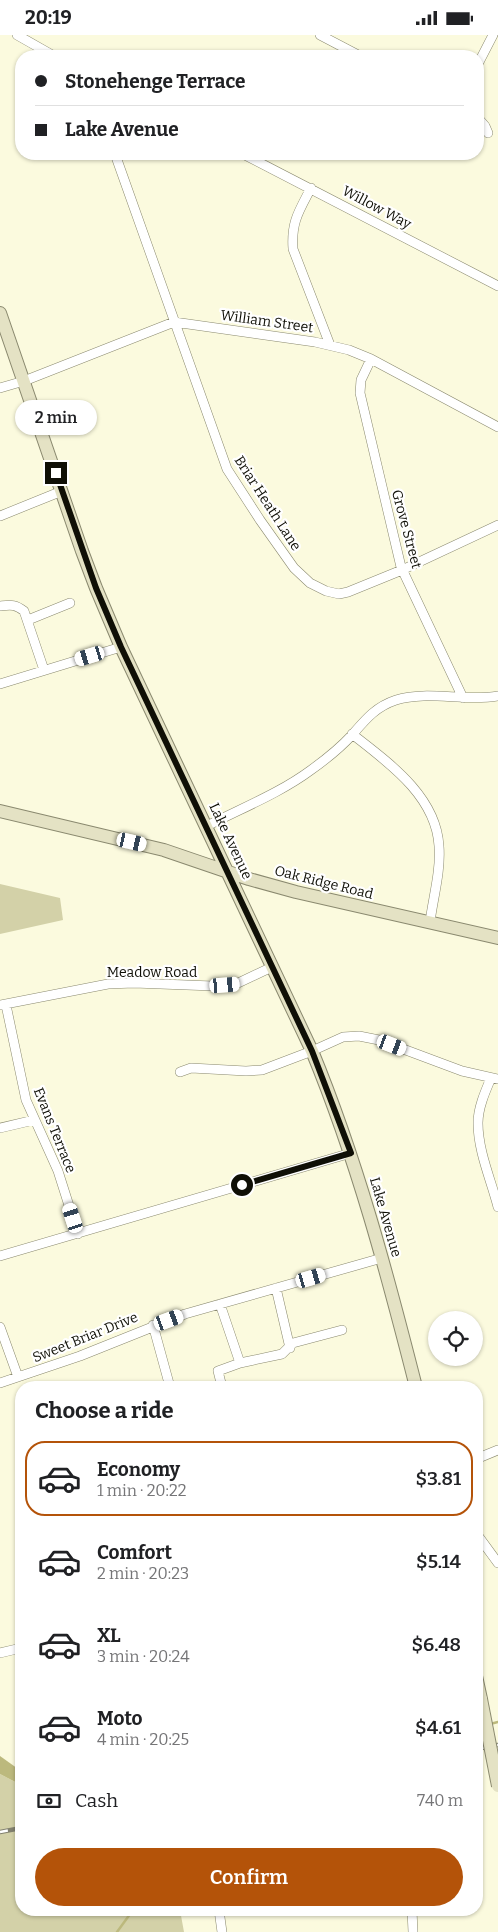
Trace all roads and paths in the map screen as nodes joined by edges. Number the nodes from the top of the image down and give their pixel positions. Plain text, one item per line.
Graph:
1 (17, 35) edge
2 (320, 35) edge
3 (493, 35) edge
4 (43, 50) edge
5 (349, 50) edge
6 (484, 52) edge
7 (484, 125) edge
8 (488, 133) dead end
9 (117, 160) edge
10 (255, 160) edge
11 (311, 188) junction
12 (498, 286) edge
13 (0, 313) edge
14 (174, 322) junction
15 (330, 345) junction
16 (371, 359) junction
17 (24, 381) junction
18 (0, 388) edge
19 (498, 427) edge
20 (62, 491) junction
21 (0, 517) edge
22 (498, 525) edge
23 (402, 570) junction
24 (70, 603) dead end
25 (0, 605) edge
26 (28, 620) junction
27 (121, 647) junction
28 (44, 671) junction
29 (0, 684) edge
30 (498, 696) edge
31 (463, 698) junction
32 (352, 734) junction
33 (0, 811) edge
34 (207, 826) junction
35 (229, 873) junction
36 (430, 922) junction
37 (498, 938) edge
38 (272, 967) junction
39 (3, 1005) edge
40 (312, 1051) junction
41 (180, 1072) dead end
42 (494, 1079) edge
43 (34, 1120) junction
44 (0, 1128) edge
45 (351, 1153) junction
46 (498, 1207) edge
47 (78, 1234) junction
48 (0, 1256) edge
49 (382, 1258) junction
50 (276, 1288) junction
51 (220, 1304) junction
52 (153, 1325) junction
53 (0, 1327) edge
54 (342, 1330) dead end
55 (290, 1348) junction
56 (240, 1363) junction
57 (18, 1377) junction
58 (168, 1381) edge
59 (220, 1381) edge
60 (414, 1381) edge
61 (0, 1383) edge
62 (498, 1450) edge
63 (483, 1456) edge
64 (483, 1543) edge
65 (498, 1563) edge
66 (15, 1649) edge
67 (0, 1653) edge
68 (483, 1709) edge
69 (498, 1786) edge
70 (220, 1916) edge
71 (412, 1916) edge
72 (222, 1932) edge
73 (413, 1932) edge

1 - 4 street
2 - 5 street
3 - 6 street
7 - 8 street
9 - 14 street, Briar Heath Lane
10 - 11 street, Willow Way
11 - 12 street, Willow Way
11 - 15 street
13 - 17 main road, Lake Avenue
14 - 15 street, William Street
14 - 17 street, William Street
14 - 23 street, Briar Heath Lane
15 - 16 street, William Street
16 - 19 street, William Street
16 - 23 street, Grove Street
17 - 18 street, William Street
17 - 20 main road, Lake Avenue
20 - 21 street
20 - 27 main road, Lake Avenue
22 - 23 street, Briar Heath Lane
23 - 31 street, Grove Street
24 - 26 street
25 - 26 street
26 - 28 street
27 - 28 street
27 - 34 main road, Lake Avenue
28 - 29 street
30 - 31 street
31 - 32 street
32 - 34 street
32 - 36 street
33 - 35 main road, Oak Ridge Road
34 - 35 main road, Lake Avenue
35 - 36 main road, Oak Ridge Road
35 - 38 main road, Lake Avenue
36 - 37 main road, Oak Ridge Road
38 - 39 street, Meadow Road
38 - 40 main road, Lake Avenue
39 - 43 street, Evans Terrace
40 - 41 street
40 - 42 street
40 - 45 main road, Lake Avenue
42 - 46 street
43 - 44 street
43 - 47 street, Evans Terrace
45 - 47 street
45 - 49 main road, Lake Avenue
47 - 48 street
49 - 50 street, Sweet Briar Drive
49 - 60 main road, Lake Avenue
50 - 51 street, Sweet Briar Drive
50 - 55 street
51 - 52 street, Sweet Briar Drive
51 - 56 street
52 - 57 street, Sweet Briar Drive
52 - 58 street
53 - 57 street
54 - 55 street
55 - 56 street
56 - 59 street
57 - 61 street, Sweet Briar Drive
62 - 63 street
64 - 65 street
66 - 67 street
68 - 69 main road, bridge
70 - 72 street
71 - 73 street

